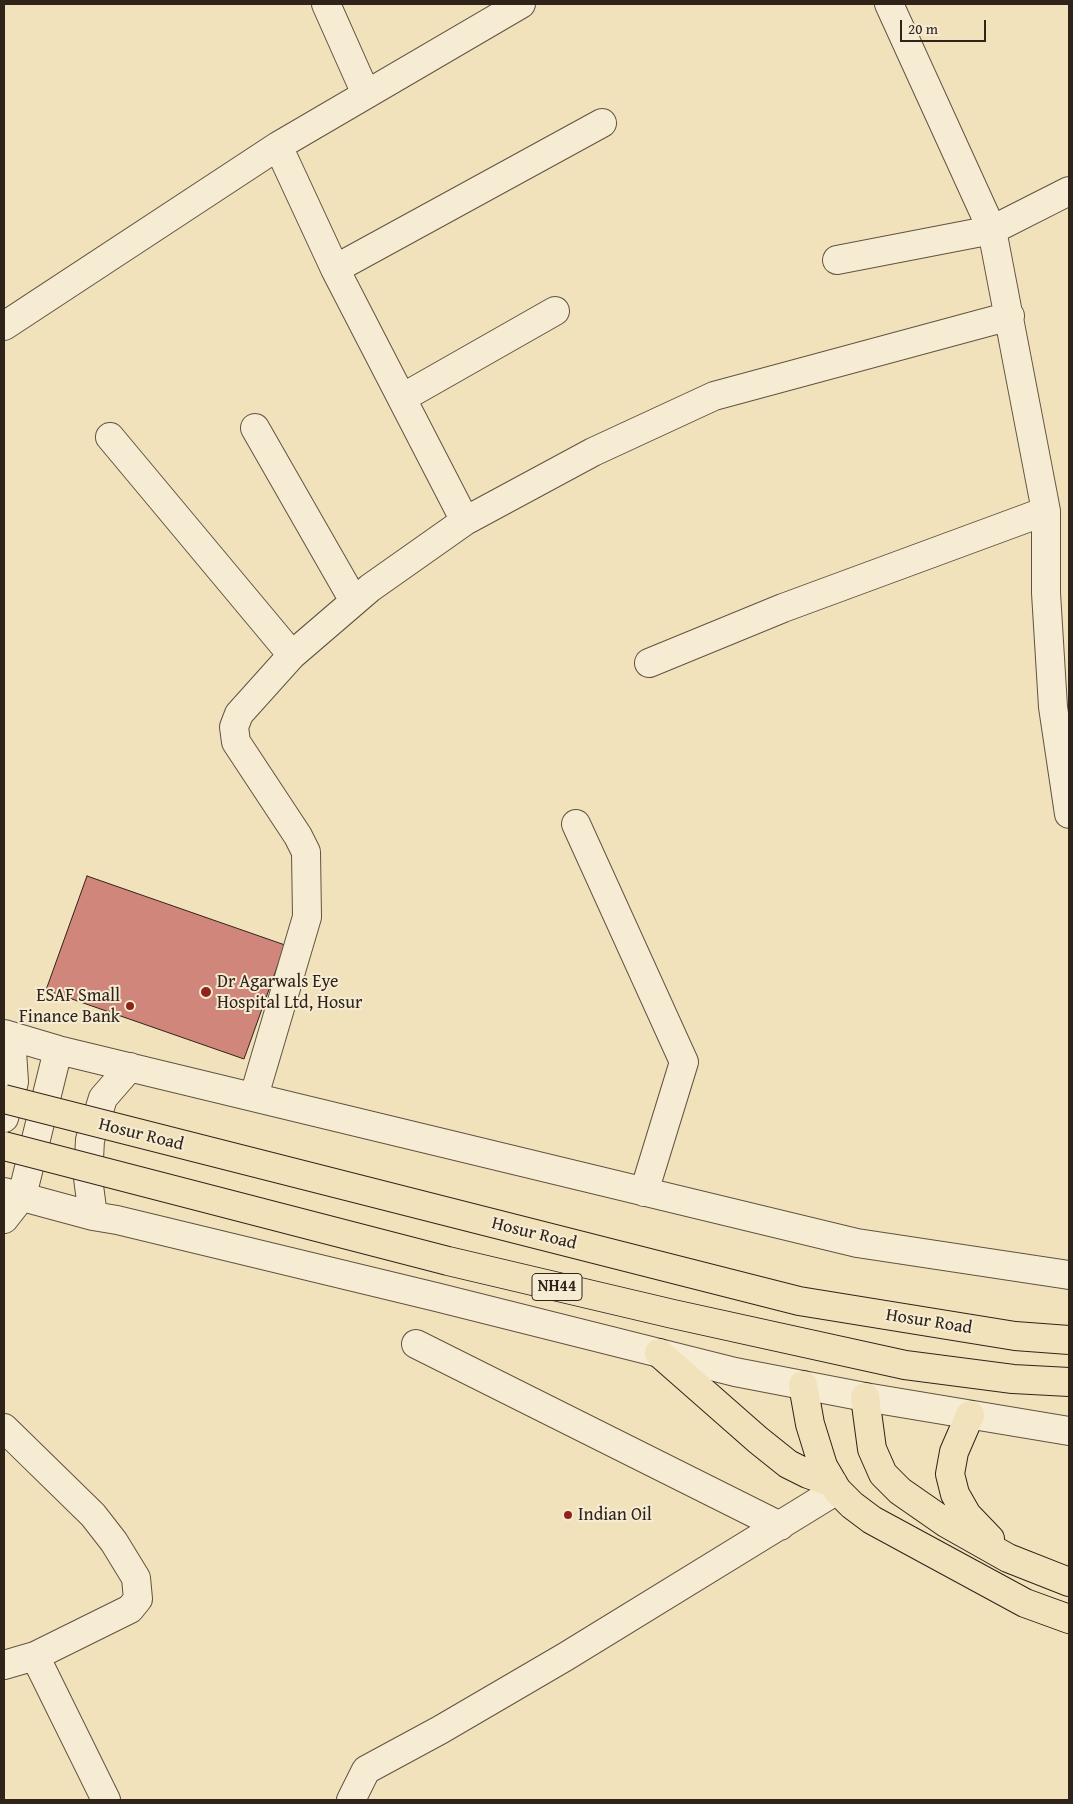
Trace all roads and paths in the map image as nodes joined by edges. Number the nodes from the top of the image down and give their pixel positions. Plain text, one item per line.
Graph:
1 (326, 4) edge
2 (521, 4) edge
3 (888, 4) edge
4 (366, 94) junction
5 (602, 123) dead end
6 (278, 146) junction
7 (1069, 191) edge
8 (992, 230) junction
9 (837, 260) dead end
10 (335, 269) junction
11 (555, 311) dead end
12 (1010, 316) junction
13 (4, 326) edge
14 (402, 398) junction
15 (255, 428) dead end
16 (110, 437) dead end
17 (1046, 511) junction
18 (465, 521) junction
19 (354, 601) junction
20 (292, 655) junction
21 (649, 663) dead end
22 (1060, 673) edge
23 (1069, 814) edge
24 (576, 824) dead end
25 (7, 1035) edge
26 (58, 1050) junction
27 (130, 1067) junction
28 (254, 1096) junction
29 (4, 1099) edge
30 (4, 1118) edge
31 (4, 1146) edge
32 (644, 1192) junction
33 (13, 1194) edge
34 (93, 1216) junction
35 (4, 1219) edge
36 (1069, 1275) edge
37 (1069, 1340) edge
38 (416, 1344) dead end
39 (660, 1353) junction
40 (1069, 1382) edge
41 (803, 1385) junction
42 (865, 1397) junction
43 (970, 1414) junction
44 (4, 1428) edge
45 (1069, 1431) edge
46 (835, 1486) junction
47 (780, 1526) junction
48 (1008, 1558) junction
49 (1069, 1582) edge
50 (1069, 1619) edge
51 (35, 1656) junction
52 (4, 1665) edge
53 (106, 1800) edge
54 (350, 1800) edge

1 - 4 street
2 - 4 street
3 - 8 street
4 - 6 street
5 - 10 street
6 - 10 street
6 - 13 street
7 - 8 street
8 - 9 street
8 - 12 street
10 - 14 street
11 - 14 street
12 - 17 street
12 - 18 street
14 - 18 street
15 - 19 street
16 - 20 street
17 - 21 street
17 - 22 street
18 - 19 street
19 - 20 street
20 - 28 street
22 - 23 street
24 - 32 street
25 - 26 street
25 - 30 street
26 - 27 street
26 - 33 street
27 - 28 street
27 - 34 street
28 - 32 street
29 - 37 main road, Hosur Road / NH44, bridge
31 - 40 main road, NH44, bridge
32 - 36 street
33 - 34 street
33 - 35 street
34 - 39 street
38 - 47 street
39 - 41 street
39 - 46 main road
41 - 42 street
41 - 46 main road
42 - 43 street
42 - 48 main road
43 - 45 street
43 - 48 main road
44 - 51 street
46 - 47 street
46 - 50 main road
47 - 54 street
48 - 49 main road
51 - 52 street
51 - 53 street

